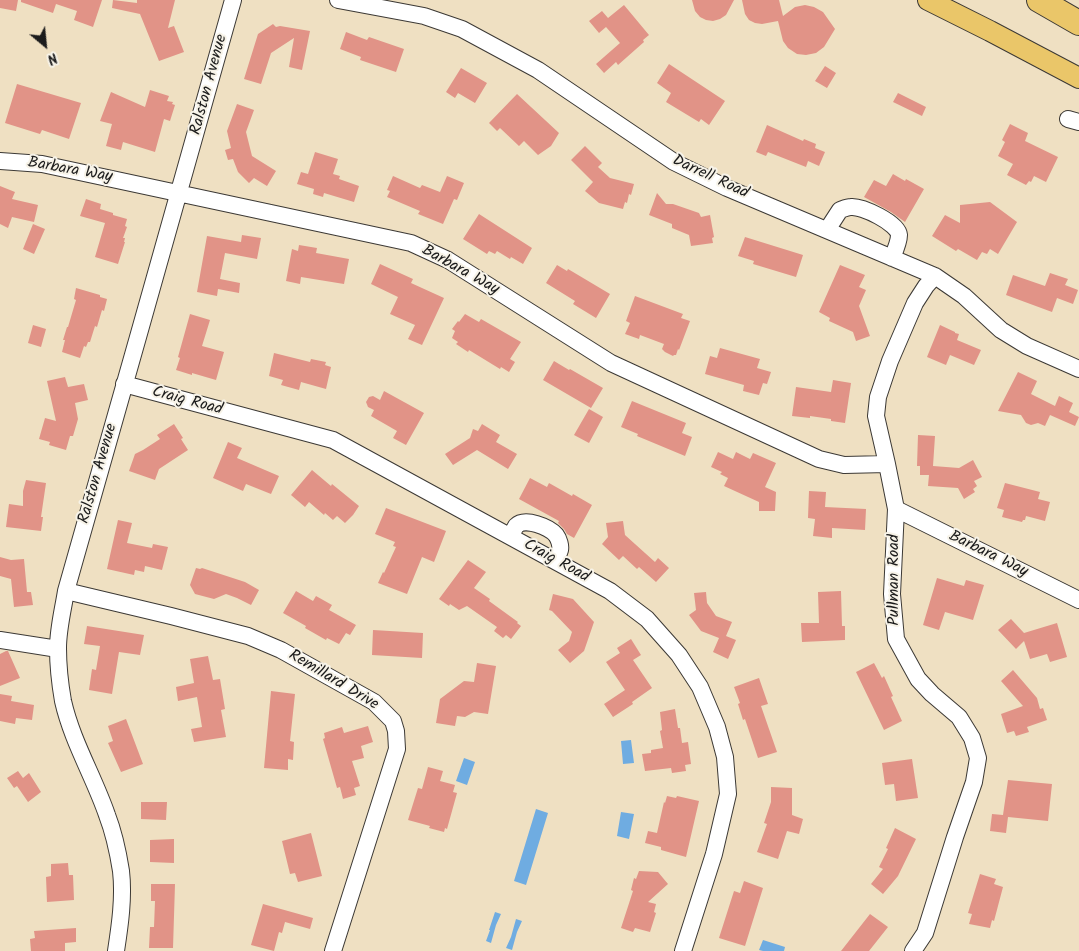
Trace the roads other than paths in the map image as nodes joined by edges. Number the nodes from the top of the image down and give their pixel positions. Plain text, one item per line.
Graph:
1 (233, 0) edge
2 (338, 0) edge
3 (928, 0) edge
4 (1039, 0) edge
5 (1079, 23) edge
6 (1079, 78) edge
7 (0, 161) edge
8 (180, 194) junction
9 (827, 230) junction
10 (892, 258) junction
11 (936, 276) junction
12 (1079, 369) edge
13 (124, 384) junction
14 (887, 464) junction
15 (896, 509) junction
16 (511, 537) junction
17 (555, 561) junction
18 (66, 591) junction
19 (1079, 600) edge
20 (0, 640) edge
21 (58, 649) junction
22 (116, 951) edge
23 (334, 951) edge
24 (683, 951) edge
25 (913, 951) edge

1 - 8 street, Ralston Avenue
2 - 9 street, Darrell Road
3 - 6 main road
4 - 5 highway
7 - 8 street, Barbara Way
8 - 13 street, Ralston Avenue
8 - 14 street, Barbara Way
9 - 10 street, Darrell Road
9 - 10 street
10 - 11 street, Darrell Road
11 - 12 street, Darrell Road
11 - 14 street, Pullman Road
13 - 16 street, Craig Road
13 - 18 street, Ralston Avenue
14 - 15 street, Pullman Road
15 - 19 street, Barbara Way
15 - 25 street, Pullman Road
16 - 17 street, Craig Road
16 - 17 street
17 - 24 street, Craig Road
18 - 21 street, Ralston Avenue
18 - 23 street, Remillard Drive
20 - 21 street
21 - 22 street, Ralston Avenue

